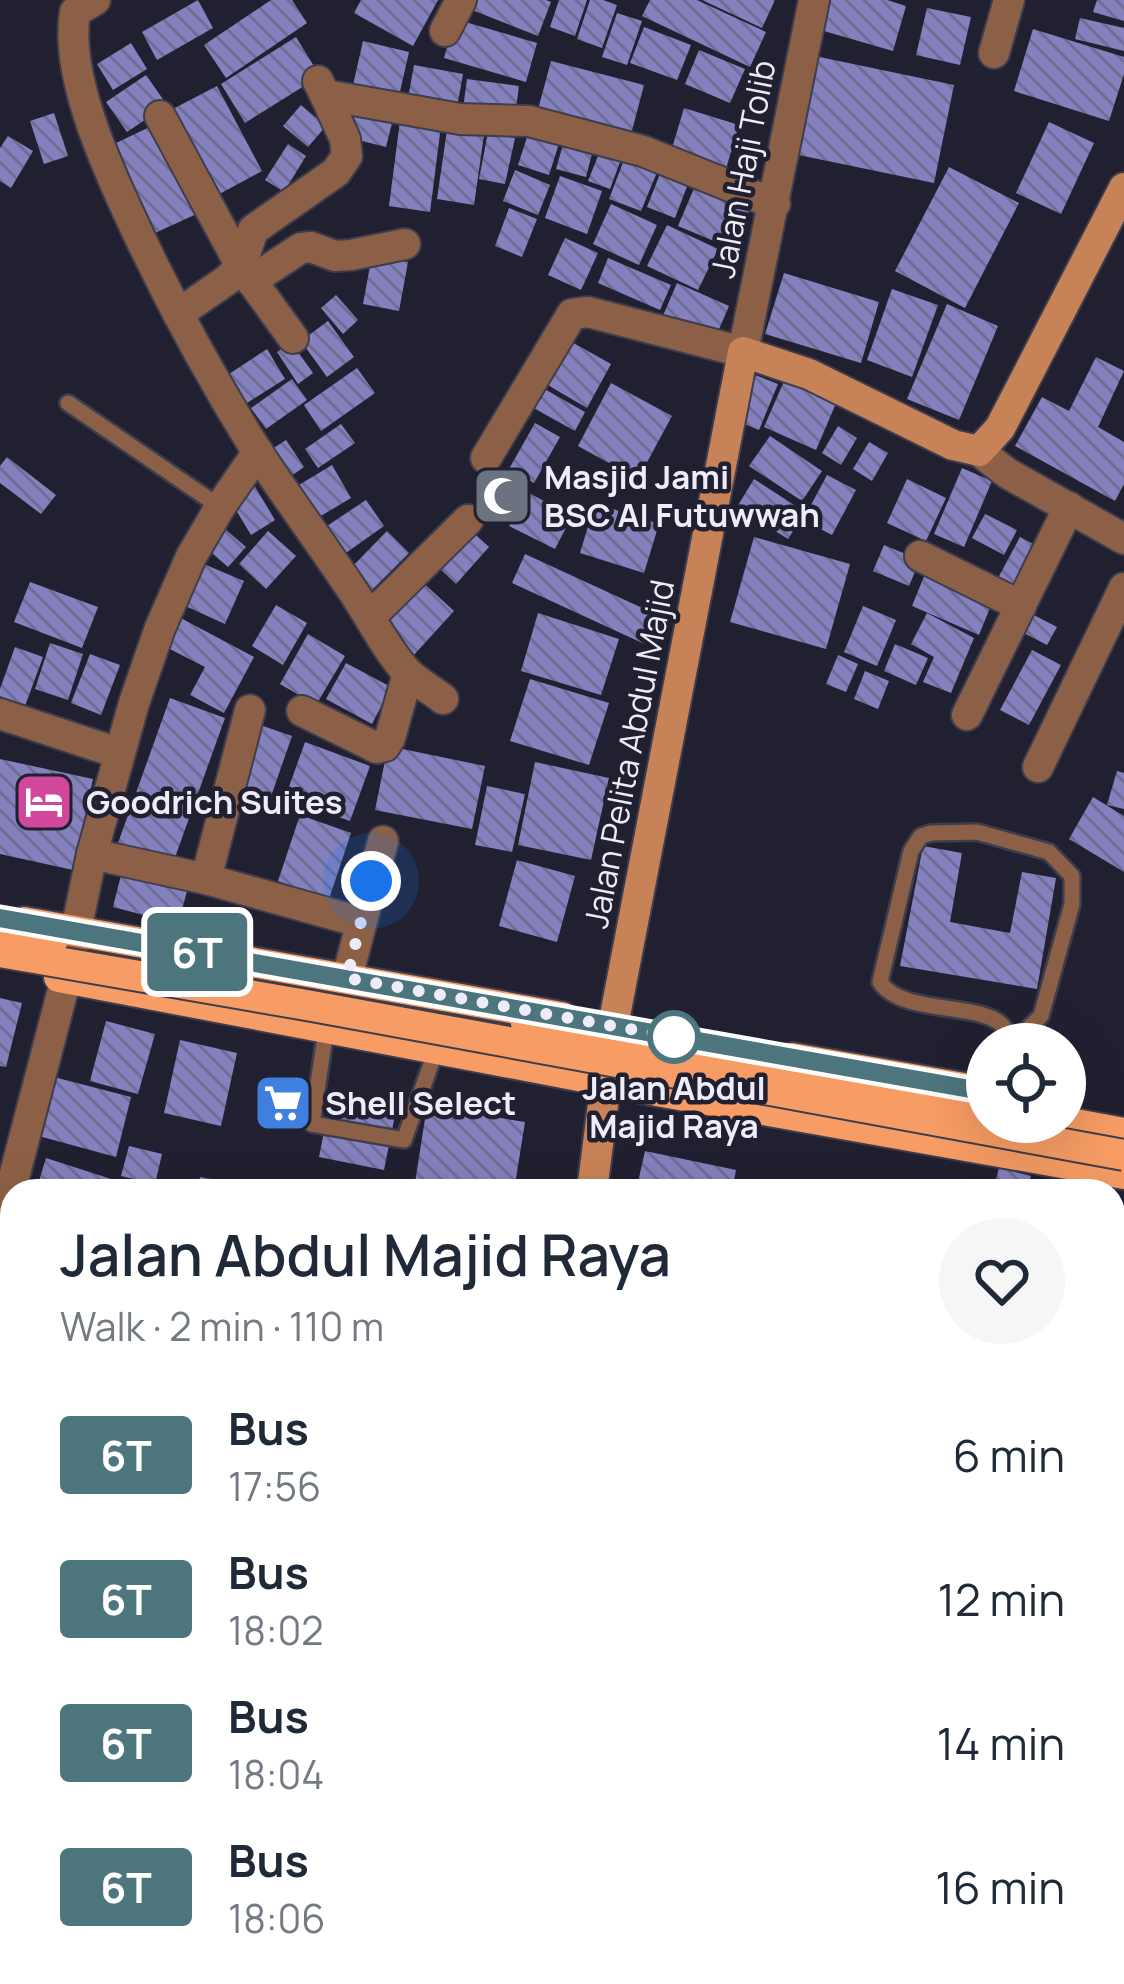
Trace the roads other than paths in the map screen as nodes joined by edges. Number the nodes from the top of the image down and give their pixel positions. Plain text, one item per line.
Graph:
1 (95, 0) edge
2 (461, 0) edge
3 (814, 0) edge
4 (1009, 0) edge
5 (446, 31) dead end
6 (994, 53) dead end
7 (160, 116) dead end
8 (1124, 188) edge
9 (775, 204) junction
10 (405, 244) dead end
11 (246, 273) junction
12 (178, 314) junction
13 (292, 338) dead end
14 (743, 352) junction
15 (68, 403) dead end
16 (258, 452) junction
17 (979, 452) junction
18 (486, 458) dead end
19 (220, 507) junction
20 (1069, 507) junction
21 (467, 520) dead end
22 (1124, 539) edge
23 (920, 556) dead end
24 (1124, 588) edge
25 (1021, 606) junction
26 (371, 616) junction
27 (408, 673) junction
28 (443, 699) dead end
29 (250, 710) dead end
30 (302, 711) dead end
31 (0, 714) edge
32 (968, 715) dead end
33 (118, 754) junction
34 (1038, 767) dead end
35 (383, 841) dead end
36 (92, 854) junction
37 (206, 879) junction
38 (0, 918) edge
39 (360, 922) junction
40 (0, 931) edge
41 (75, 931) junction
42 (0, 952) edge
43 (0, 966) edge
44 (66, 978) junction
45 (347, 978) junction
46 (613, 1026) junction
47 (326, 1030) junction
48 (1010, 1044) edge
49 (436, 1050) junction
50 (606, 1082) junction
51 (966, 1088) edge
52 (966, 1104) edge
53 (1086, 1110) edge
54 (1124, 1116) edge
55 (13, 1119) edge
56 (1086, 1126) edge
57 (1124, 1133) edge
58 (1124, 1155) edge
59 (1124, 1174) edge
60 (6, 1179) edge
61 (594, 1179) edge

1 - 12 street
2 - 5 street
3 - 9 street, Jalan Haji Tolib
4 - 6 street
7 - 11 street
8 - 17 street
9 - 11 street
9 - 14 street, Jalan Haji Tolib
10 - 11 street
11 - 12 street
11 - 13 street
12 - 16 street
14 - 17 street
14 - 18 street
14 - 46 street, Jalan Pelita Abdul Majid
15 - 19 lane
16 - 19 street
16 - 26 street
17 - 20 street
19 - 33 street
20 - 22 street
20 - 25 street
21 - 26 street
23 - 25 street
24 - 34 street
25 - 32 street
26 - 27 street
27 - 28 street
27 - 30 street
29 - 37 street
31 - 33 street
33 - 36 street
35 - 39 street
36 - 37 street
36 - 41 street
37 - 39 street
38 - 41 main road
39 - 45 street
40 - 52 main road, bridge
41 - 44 street
41 - 45 main road
42 - 58 main road, bridge
43 - 44 main road
44 - 47 main road
44 - 55 street
45 - 46 main road
46 - 50 street, Jalan Pelita Abdul Majid
46 - 51 main road
47 - 49 main road
47 - 49 lane
48 - 48 lane
49 - 50 main road
50 - 59 main road
50 - 61 street
53 - 54 main road
55 - 60 street
56 - 57 main road

